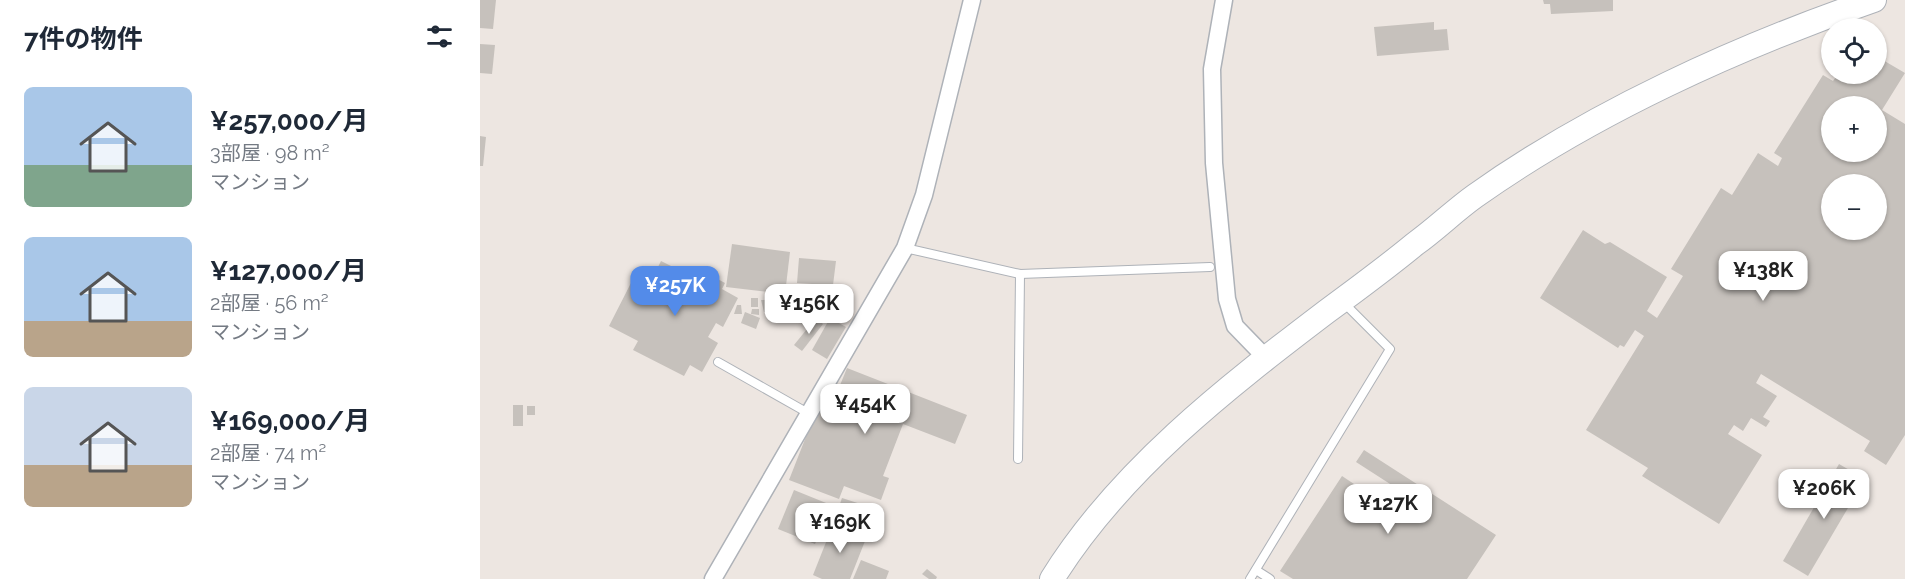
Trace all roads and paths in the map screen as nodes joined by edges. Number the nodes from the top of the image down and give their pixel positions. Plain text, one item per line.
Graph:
1 (972, 0) edge
2 (1224, 0) edge
3 (1874, 0) edge
4 (905, 248) junction
5 (1209, 267) dead end
6 (1020, 274) junction
7 (1342, 300) junction
8 (1266, 358) junction
9 (718, 362) dead end
10 (808, 413) junction
11 (1018, 459) dead end
12 (1256, 570) junction
13 (713, 579) edge
14 (1052, 579) edge
15 (1250, 579) edge
16 (1270, 579) edge

1 - 4 street
2 - 8 street
3 - 7 street
4 - 6 lane
4 - 10 street
5 - 6 lane
6 - 11 lane
7 - 8 street
7 - 12 lane
8 - 14 street
9 - 10 lane
10 - 13 street
12 - 15 lane
12 - 16 lane

